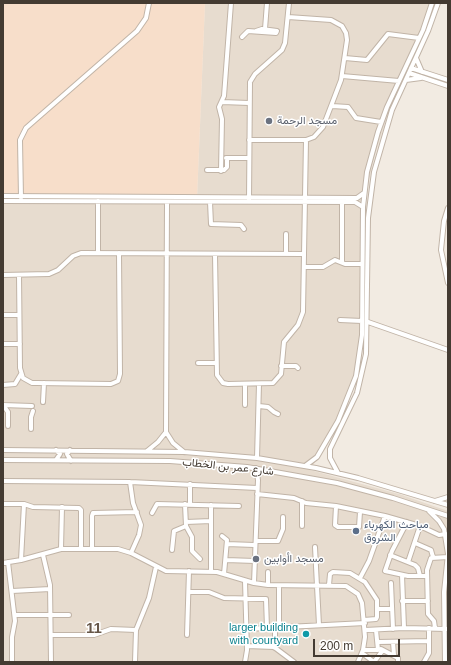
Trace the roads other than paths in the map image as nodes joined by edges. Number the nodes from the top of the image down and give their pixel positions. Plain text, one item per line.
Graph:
1 (149, 3) edge
2 (231, 3) edge
3 (267, 3) edge
4 (289, 3) edge
5 (432, 3) edge
6 (438, 3) edge
7 (288, 17) junction
8 (242, 37) dead end
9 (419, 38) junction
10 (345, 58) junction
11 (416, 58) junction
12 (411, 68) junction
13 (423, 72) junction
14 (409, 73) junction
15 (342, 76) junction
16 (422, 77) junction
17 (406, 80) junction
18 (448, 80) edge
19 (399, 81) junction
20 (448, 86) edge
21 (222, 102) junction
22 (249, 103) junction
23 (332, 106) junction
24 (381, 122) junction
25 (249, 140) junction
26 (306, 140) junction
27 (373, 147) junction
28 (380, 149) junction
29 (371, 157) junction
30 (221, 158) junction
31 (227, 158) junction
32 (249, 158) junction
33 (377, 159) junction
34 (207, 170) dead end
35 (221, 171) junction
36 (364, 193) junction
37 (3, 196) edge
38 (21, 198) junction
39 (249, 200) junction
40 (304, 200) junction
41 (3, 201) edge
42 (98, 201) junction
43 (167, 202) junction
44 (210, 202) junction
45 (342, 202) junction
46 (363, 207) junction
47 (448, 208) edge
48 (244, 229) dead end
49 (286, 234) dead end
50 (362, 248) junction
51 (368, 248) junction
52 (98, 253) junction
53 (119, 253) junction
54 (166, 253) junction
55 (215, 254) junction
56 (286, 254) junction
57 (304, 254) junction
58 (342, 262) junction
59 (362, 264) junction
60 (304, 267) junction
61 (3, 275) edge
62 (19, 275) junction
63 (448, 283) edge
64 (3, 315) edge
65 (19, 315) junction
66 (340, 320) dead end
67 (362, 321) junction
68 (368, 322) junction
69 (3, 344) edge
70 (20, 344) junction
71 (448, 350) edge
72 (198, 363) dead end
73 (216, 363) junction
74 (358, 365) junction
75 (281, 366) junction
76 (364, 366) junction
77 (298, 368) dead end
78 (21, 374) junction
79 (44, 384) junction
80 (245, 384) junction
81 (259, 384) junction
82 (3, 385) edge
83 (43, 402) dead end
84 (3, 405) edge
85 (245, 405) dead end
86 (259, 406) junction
87 (278, 414) dead end
88 (8, 426) dead end
89 (31, 428) dead end
90 (166, 432) junction
91 (3, 450) edge
92 (56, 450) junction
93 (70, 450) junction
94 (146, 451) junction
95 (184, 452) junction
96 (234, 456) junction
97 (242, 457) junction
98 (257, 458) junction
99 (3, 460) edge
100 (55, 460) junction
101 (71, 461) junction
102 (234, 465) junction
103 (242, 466) junction
104 (305, 466) junction
105 (256, 468) junction
106 (338, 473) junction
107 (3, 481) edge
108 (130, 482) junction
109 (190, 484) junction
110 (257, 488) junction
111 (257, 494) junction
112 (448, 497) edge
113 (302, 501) junction
114 (435, 501) junction
115 (3, 504) edge
116 (24, 504) junction
117 (187, 504) junction
118 (448, 505) edge
119 (211, 506) junction
120 (239, 506) dead end
121 (336, 506) junction
122 (62, 507) junction
123 (425, 509) junction
124 (137, 512) junction
125 (360, 512) junction
126 (152, 513) dead end
127 (386, 516) junction
128 (448, 516) edge
129 (283, 517) dead end
130 (211, 521) junction
131 (407, 522) junction
132 (186, 524) junction
133 (302, 526) dead end
134 (420, 526) junction
135 (446, 534) junction
136 (222, 536) dead end
137 (255, 543) junction
138 (415, 543) junction
139 (227, 544) junction
140 (315, 547) dead end
141 (61, 549) junction
142 (81, 549) junction
143 (92, 549) junction
144 (172, 550) dead end
145 (131, 553) junction
146 (448, 554) edge
147 (43, 555) junction
148 (390, 556) junction
149 (433, 557) junction
150 (448, 557) edge
151 (200, 559) dead end
152 (21, 560) junction
153 (226, 560) junction
154 (255, 561) junction
155 (5, 562) edge
156 (408, 562) junction
157 (156, 567) junction
158 (189, 571) junction
159 (211, 572) junction
160 (268, 572) dead end
161 (224, 574) junction
162 (402, 575) junction
163 (420, 576) junction
164 (426, 576) junction
165 (360, 578) junction
166 (245, 581) junction
167 (254, 583) junction
168 (391, 583) dead end
169 (268, 585) junction
170 (316, 585) junction
171 (329, 585) junction
172 (279, 586) junction
173 (50, 589) junction
174 (12, 591) junction
175 (188, 592) junction
176 (246, 598) junction
177 (402, 601) junction
178 (428, 601) junction
179 (377, 609) junction
180 (392, 609) junction
181 (15, 615) junction
182 (51, 615) junction
183 (69, 615) dead end
184 (364, 622) junction
185 (318, 625) junction
186 (267, 628) junction
187 (277, 628) junction
188 (404, 628) junction
189 (429, 628) junction
190 (435, 628) junction
191 (247, 629) junction
192 (393, 629) junction
193 (447, 629) edge
194 (136, 630) junction
195 (365, 630) junction
196 (376, 630) junction
197 (51, 635) junction
198 (187, 635) dead end
199 (429, 641) junction
200 (378, 642) junction
201 (393, 642) junction
202 (247, 646) junction
203 (379, 647) junction
204 (275, 648) junction
205 (383, 650) junction
206 (363, 651) junction
207 (394, 656) junction
208 (12, 662) edge
209 (50, 662) edge
210 (135, 662) edge
211 (245, 662) edge
212 (294, 662) edge
213 (358, 662) edge
214 (398, 662) edge
215 (424, 662) edge
216 (445, 662) edge

1 - 38 street
2 - 21 street
3 - 8 street
4 - 7 street
5 - 9 street
6 - 11 street
7 - 10 street
7 - 22 street
9 - 10 street
9 - 19 street
10 - 15 street
11 - 12 street
11 - 13 street
12 - 13 street
12 - 14 street
13 - 18 street
14 - 16 street
14 - 17 street
15 - 19 street
15 - 23 street
16 - 17 street
16 - 20 street
17 - 28 street
19 - 24 street
21 - 22 street
21 - 30 street
22 - 25 street
23 - 24 street
23 - 26 street
24 - 27 street
25 - 26 street
25 - 32 street
26 - 40 street
27 - 28 street
27 - 29 street
28 - 33 street
29 - 33 street
29 - 36 street
30 - 31 street
30 - 35 street
31 - 32 street
31 - 35 street
32 - 39 street
33 - 51 street
34 - 35 street
36 - 40 street
36 - 46 street
37 - 38 street
38 - 39 street
38 - 41 street
38 - 42 street
39 - 40 street
39 - 44 street
40 - 45 street
40 - 57 street
42 - 43 street
42 - 52 street
43 - 44 street
43 - 54 street
44 - 48 street
45 - 46 street
45 - 58 street
46 - 50 street
47 - 63 street
49 - 56 street
50 - 51 street
50 - 59 street
51 - 68 street
52 - 53 street
52 - 62 street
53 - 54 street
53 - 79 street
54 - 55 street
54 - 90 street
55 - 56 street
55 - 73 street
56 - 57 street
57 - 60 street
58 - 59 street
58 - 60 street
59 - 67 street
60 - 75 street
61 - 62 street
62 - 65 street
64 - 65 street
65 - 70 street
66 - 67 street
67 - 74 street
68 - 71 street
68 - 76 street
69 - 70 street
70 - 78 street
72 - 73 street
73 - 80 street
74 - 76 street
74 - 104 street
75 - 77 street
75 - 81 street
76 - 106 street
78 - 79 street
78 - 82 street
79 - 83 street
80 - 81 street
80 - 85 street
81 - 86 street
84 - 88 street
84 - 89 street
86 - 87 street
86 - 98 street
90 - 94 street
90 - 95 street
91 - 92 street, شارع عمر بن الخطاب
92 - 93 street, شارع عمر بن الخطاب
92 - 100 street
93 - 94 street, شارع عمر بن الخطاب
93 - 101 street
94 - 95 street, شارع عمر بن الخطاب
95 - 96 street, شارع عمر بن الخطاب
96 - 97 street, شارع عمر بن الخطاب
96 - 102 street
97 - 98 street, شارع عمر بن الخطاب
97 - 103 street
98 - 104 street, شارع عمر بن الخطاب
99 - 100 street, شارع عمر بن الخطاب
100 - 101 street, شارع عمر بن الخطاب
101 - 102 street, شارع عمر بن الخطاب
102 - 103 street, شارع عمر بن الخطاب
103 - 105 street, شارع عمر بن الخطاب
104 - 106 street, شارع عمر بن الخطاب
105 - 110 street
105 - 123 street, شارع عمر بن الخطاب
106 - 114 street, شارع عمر بن الخطاب
107 - 108 street
108 - 109 street
108 - 124 street
109 - 110 street
109 - 117 street
110 - 111 street
111 - 113 street
111 - 137 street
112 - 114 street
113 - 121 street
113 - 133 street
114 - 118 street, شارع عمر بن الخطاب
115 - 116 street
116 - 122 street
116 - 152 street
117 - 119 street
117 - 126 street
117 - 132 street
119 - 120 street
119 - 130 street
121 - 125 street
121 - 125 street
122 - 141 street
122 - 142 street
123 - 128 street, شارع عمر بن الخطاب
123 - 135 street
124 - 143 street
124 - 145 street
125 - 127 street
127 - 131 street
127 - 165 street
129 - 137 street
130 - 132 street
130 - 159 street
131 - 134 street
131 - 148 street
132 - 144 street
132 - 151 street
134 - 135 street
134 - 138 street
135 - 146 street
136 - 139 street
137 - 139 street
137 - 154 street
138 - 149 street
138 - 156 street
139 - 153 street
140 - 170 street
141 - 142 street
141 - 147 street
142 - 143 street
143 - 145 street
145 - 157 street
146 - 150 street
147 - 152 street
147 - 173 street
148 - 156 street
148 - 162 street
149 - 150 street
149 - 164 street
150 - 193 street
152 - 155 street
153 - 154 street
153 - 161 street
154 - 167 street
155 - 174 street
156 - 163 street
157 - 158 street
157 - 194 street
158 - 159 street
158 - 175 street
159 - 161 street
160 - 169 street
161 - 166 street
162 - 163 street
162 - 177 street
163 - 164 street
164 - 178 street
165 - 171 street
165 - 179 street
166 - 167 street
166 - 176 street
167 - 169 street
168 - 180 street
169 - 172 street
170 - 171 street
170 - 172 street
170 - 185 street
171 - 184 street
172 - 187 street
173 - 174 street
173 - 182 street
174 - 181 street
175 - 176 street
175 - 198 street
176 - 186 street
176 - 191 street
177 - 178 street
177 - 188 street
178 - 190 street
179 - 180 street
179 - 184 street
180 - 192 street
181 - 182 street
181 - 208 street
182 - 183 street
182 - 197 street
184 - 185 street
184 - 195 street
185 - 187 street
186 - 187 street
186 - 191 street
187 - 204 street
188 - 189 street
188 - 192 street
189 - 190 street
189 - 199 street
190 - 193 street
191 - 202 street
192 - 196 street
193 - 216 street
194 - 197 street
194 - 210 street
195 - 196 street
195 - 206 street
196 - 200 street
197 - 209 street
199 - 201 street
199 - 215 street
200 - 201 street
200 - 203 street
201 - 207 street
202 - 204 street
202 - 211 street
203 - 205 street
203 - 206 street
204 - 212 street
205 - 206 street
205 - 207 street
206 - 213 street
207 - 214 street

